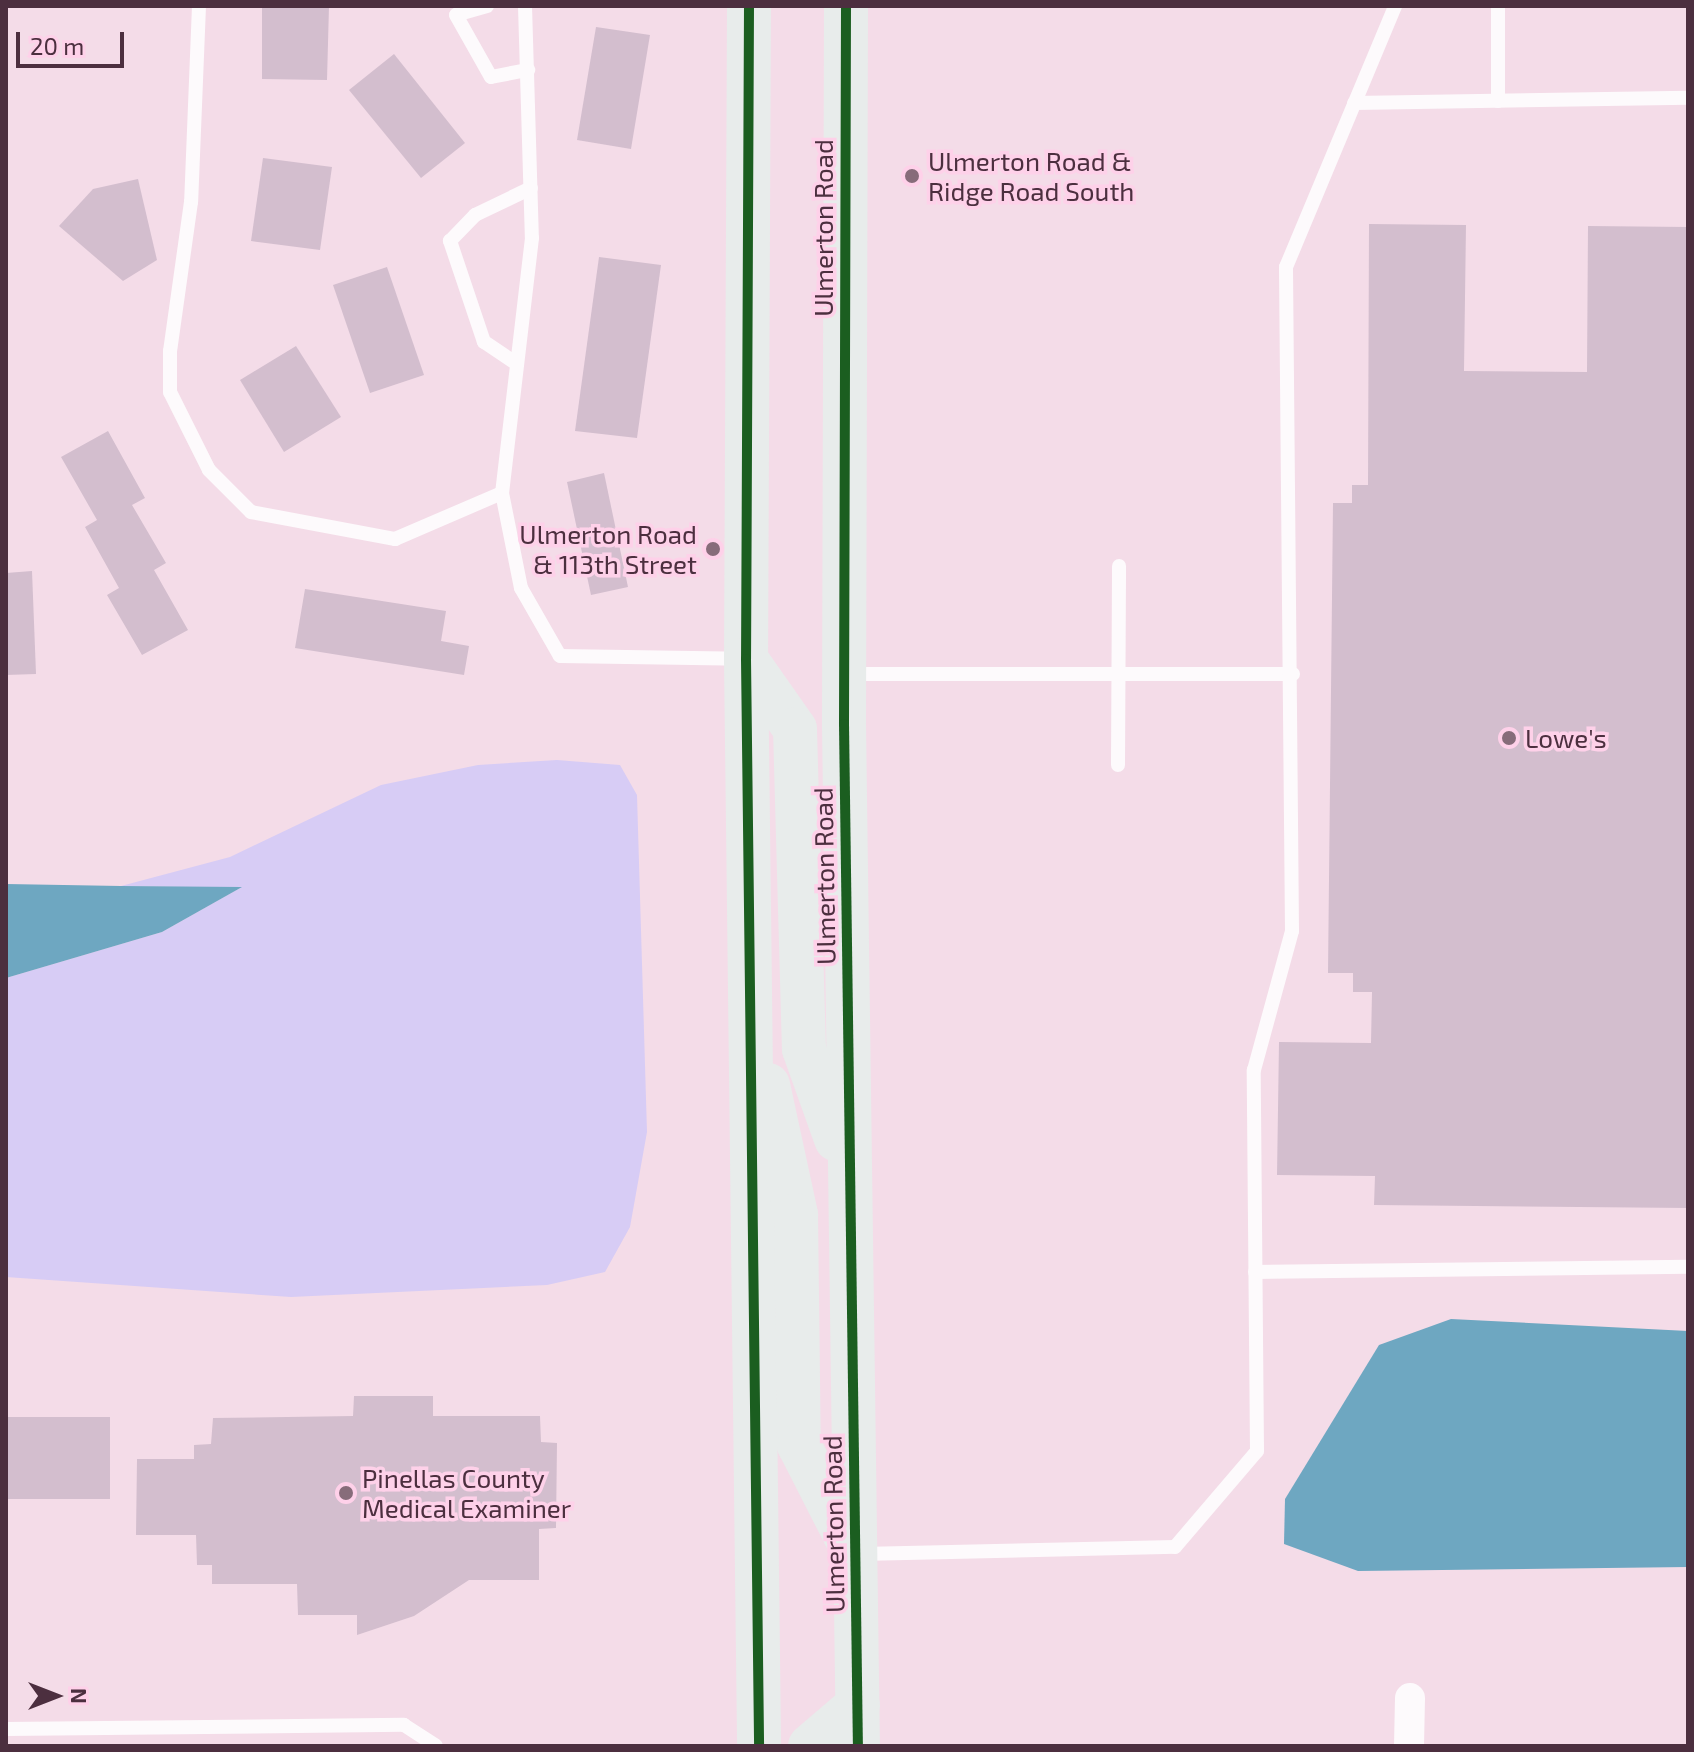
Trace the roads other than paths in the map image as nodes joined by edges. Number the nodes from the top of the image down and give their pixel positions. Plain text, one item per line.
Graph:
1 (199, 6) edge
2 (487, 6) edge
3 (525, 6) edge
4 (749, 6) edge
5 (846, 6) edge
6 (1395, 6) edge
7 (1498, 6) edge
8 (528, 70) junction
9 (1688, 98) edge
10 (1498, 101) junction
11 (1354, 103) junction
12 (531, 188) junction
13 (517, 364) junction
14 (502, 493) junction
15 (1119, 566) dead end
16 (746, 659) junction
17 (1122, 673) junction
18 (844, 674) junction
19 (1293, 674) junction
20 (1118, 765) dead end
21 (751, 1037) junction
22 (849, 1175) junction
23 (1688, 1267) edge
24 (1255, 1272) junction
25 (855, 1554) junction
26 (1410, 1698) dead end
27 (858, 1726) edge
28 (6, 1729) edge
29 (436, 1746) edge
30 (759, 1746) edge
31 (810, 1746) edge
32 (1409, 1746) edge

1 - 14 lane
2 - 8 lane
3 - 8 lane
4 - 16 main road
5 - 18 main road, Ulmerton Road
6 - 11 lane
7 - 10 lane
8 - 12 lane
9 - 10 lane
10 - 11 lane
11 - 19 lane
12 - 13 lane
12 - 13 lane
13 - 14 lane
14 - 16 lane
15 - 17 lane
16 - 21 main road
16 - 22 main road
17 - 18 lane
17 - 19 lane
17 - 20 lane
18 - 22 main road, Ulmerton Road
19 - 24 lane
21 - 25 main road
21 - 30 main road
22 - 25 main road, Ulmerton Road
23 - 24 lane
24 - 25 lane
25 - 27 main road, Ulmerton Road
26 - 32 street
27 - 31 main road
28 - 29 lane

